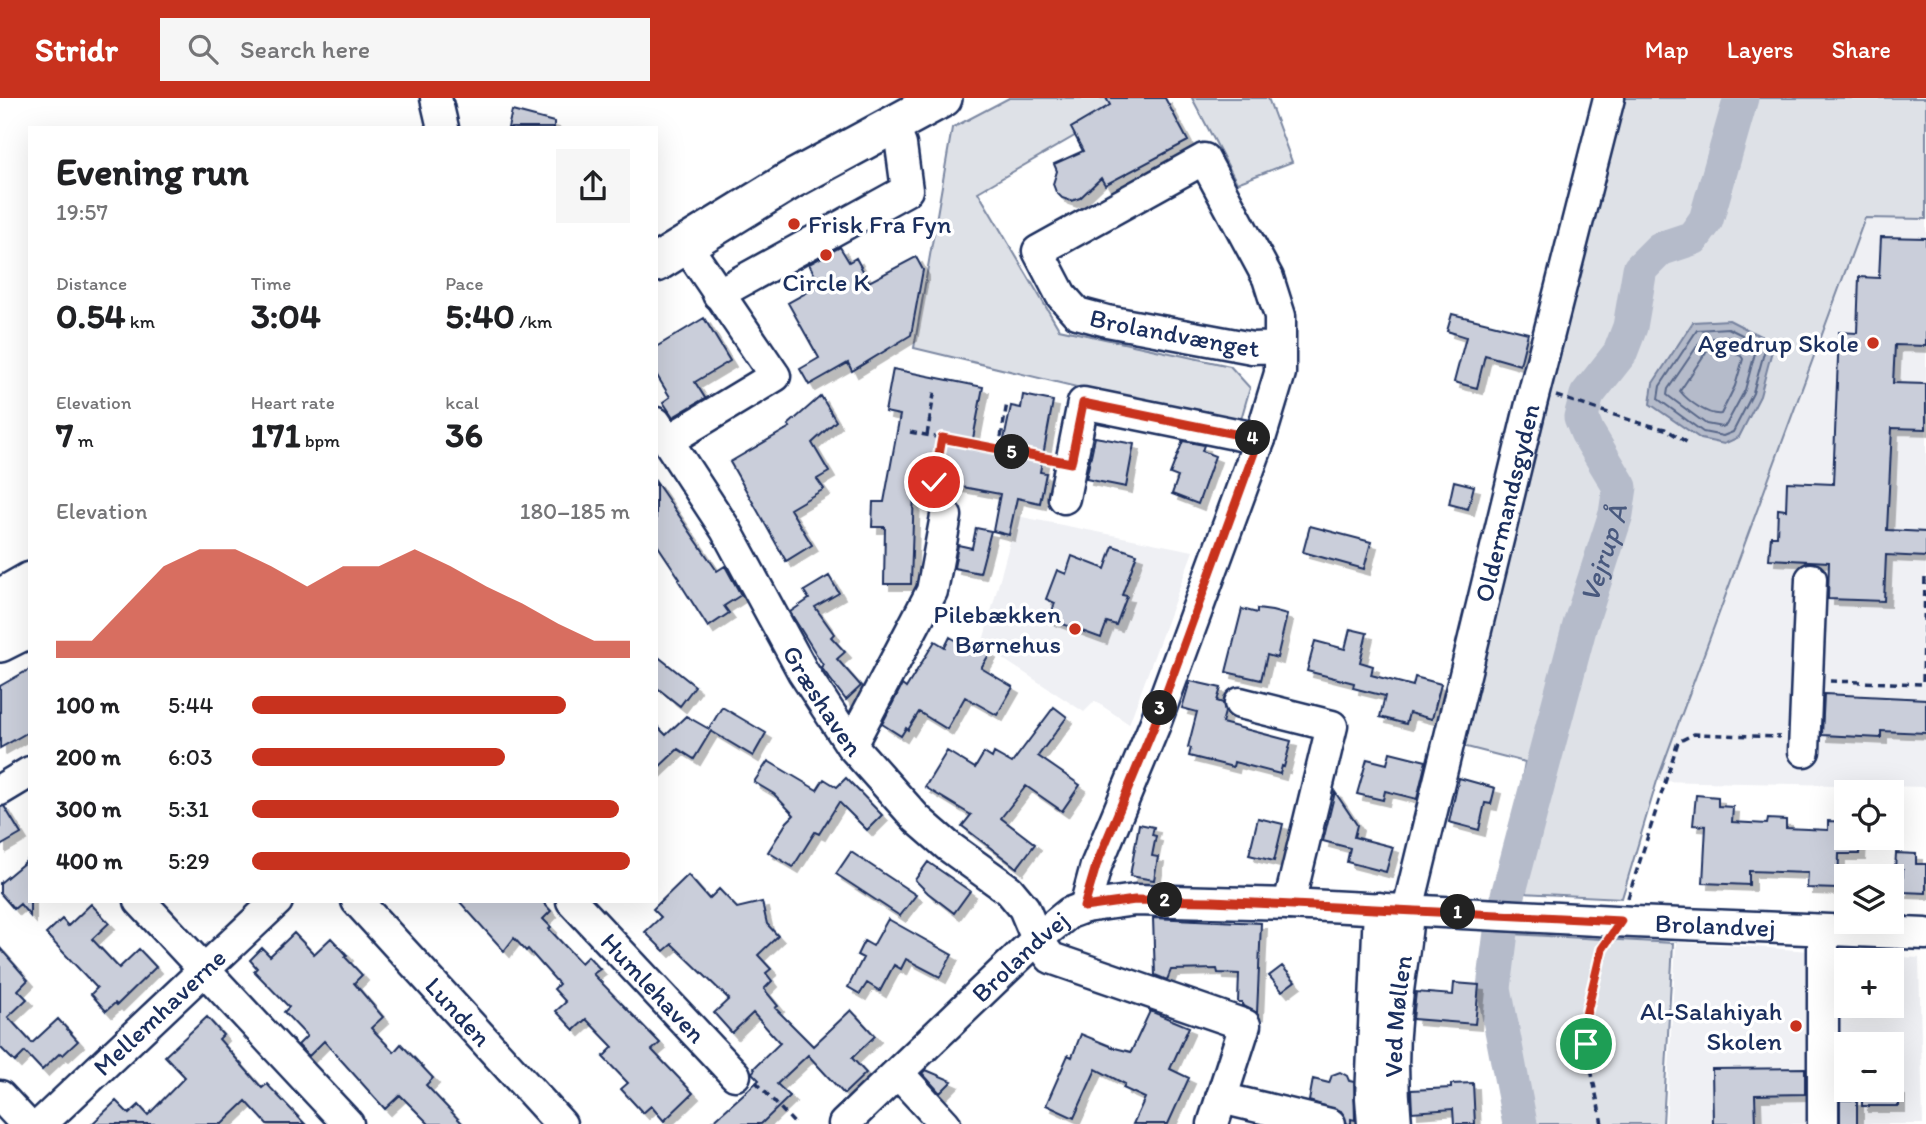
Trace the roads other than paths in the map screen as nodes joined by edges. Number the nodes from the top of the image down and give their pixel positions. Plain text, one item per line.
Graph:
1 (436, 98) edge
2 (943, 98) edge
3 (1609, 98) edge
4 (893, 125) junction
5 (443, 126) edge
6 (666, 251) edge
7 (718, 293) junction
8 (1280, 347) junction
9 (662, 431) edge
10 (1259, 439) junction
11 (1064, 498) dead end
12 (946, 516) dead end
13 (1811, 579) dead end
14 (28, 582) edge
15 (0, 598) edge
16 (28, 607) edge
17 (0, 622) edge
18 (28, 629) edge
19 (0, 643) edge
20 (1240, 703) dead end
21 (851, 745) junction
22 (1804, 745) road end
23 (28, 773) edge
24 (0, 790) edge
25 (142, 903) edge
26 (275, 903) edge
27 (359, 903) edge
28 (574, 903) edge
29 (1289, 904) junction
30 (1084, 907) junction
31 (1393, 909) junction
32 (1823, 931) junction
33 (1926, 934) edge
34 (1037, 939) junction
35 (203, 971) junction
36 (898, 1073) junction
37 (736, 1074) road end
38 (0, 1096) edge
39 (1217, 1111) edge
40 (26, 1124) edge
41 (41, 1124) edge
42 (348, 1124) edge
43 (561, 1124) edge
44 (844, 1124) edge
45 (945, 1124) edge
46 (1330, 1124) edge
47 (1373, 1124) edge
48 (1396, 1124) edge
49 (1823, 1124) edge

1 - 5 street
2 - 4 main road
3 - 31 street, Oldermandsgyden
4 - 6 main road
4 - 7 street
6 - 7 street
7 - 9 street
8 - 8 street, Brolandvænget
8 - 10 street, Brolandvænget
9 - 21 street, Græshaven
10 - 11 street
10 - 30 street, Brolandvænget
12 - 21 street
13 - 22 street
14 - 15 main road
16 - 17 street
18 - 19 main road
20 - 29 street
21 - 34 street, Græshaven
23 - 24 street
25 - 35 street
26 - 35 street, Mellemhaverne
27 - 43 street, Lunden
28 - 37 street, Humlehaven
29 - 30 street, Brolandvej
29 - 31 street, Brolandvej
30 - 34 street, Brolandvej
31 - 32 street, Brolandvej
31 - 47 street
31 - 48 street, Ved Møllen
32 - 33 street, Brolandvej
32 - 49 street
34 - 36 street, Brolandvej
34 - 39 street
35 - 41 street, Mellemhaverne
35 - 42 street
36 - 44 street, Brolandvej
36 - 45 street
38 - 40 street
39 - 46 street

